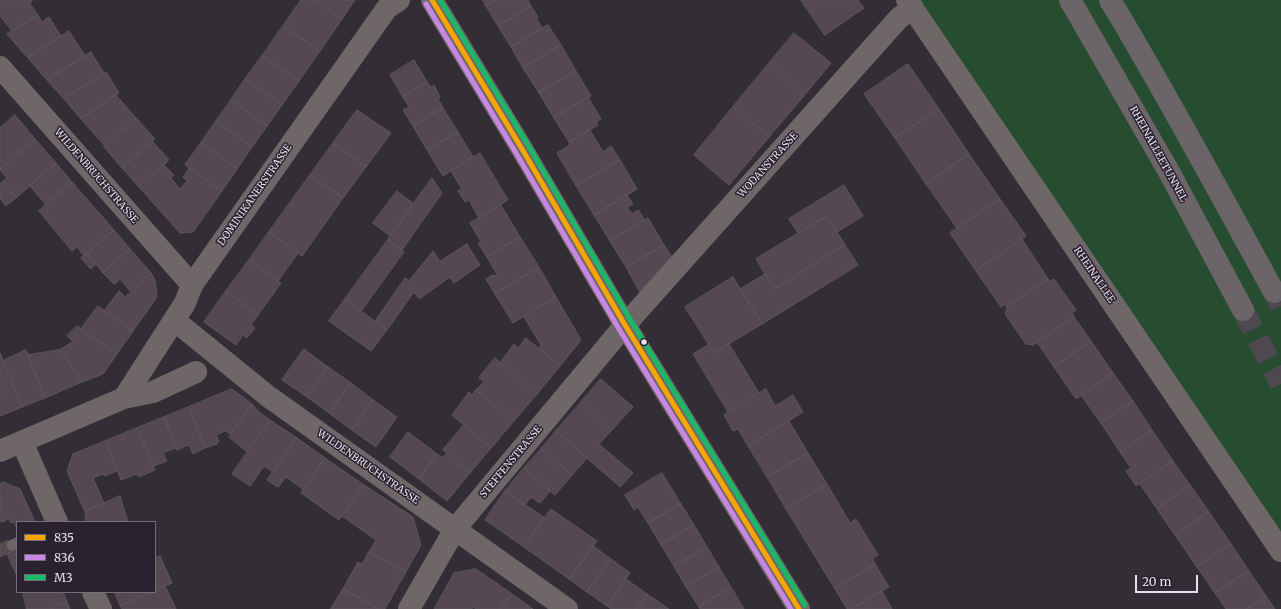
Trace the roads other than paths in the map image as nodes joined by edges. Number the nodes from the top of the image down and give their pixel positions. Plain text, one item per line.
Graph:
1 (399, 0) edge
2 (432, 0) edge
3 (1070, 0) edge
4 (1110, 0) edge
5 (910, 4) edge
6 (0, 67) edge
7 (192, 285) junction
8 (1274, 292) tunnel mouth
9 (1243, 310) tunnel mouth
10 (174, 320) junction
11 (625, 325) junction
12 (196, 372) dead end
13 (124, 398) junction
14 (22, 442) junction
15 (0, 451) edge
16 (57, 521) edge
17 (455, 529) junction
18 (1281, 551) edge
19 (93, 593) edge
20 (101, 609) edge
21 (409, 609) edge
22 (567, 609) edge
23 (798, 609) edge

1 - 7 street, DOMINIKANERSTRASSE
2 - 11 street
3 - 9 highway, RHEINALLEETUNNEL
4 - 8 highway
5 - 11 street, WODANSTRASSE
5 - 18 street, RHEINALLEE
6 - 7 street, WILDENBRUCHSTRASSE
7 - 10 street, DOMINIKANERSTRASSE
10 - 13 street, DOMINIKANERSTRASSE
10 - 17 street, WILDENBRUCHSTRASSE
11 - 17 street, STEFFENSTRASSE
11 - 23 street
12 - 13 street
13 - 14 street
14 - 15 street
14 - 16 street
17 - 21 street, STEFFENSTRASSE
17 - 22 street, WILDENBRUCHSTRASSE
19 - 20 street

